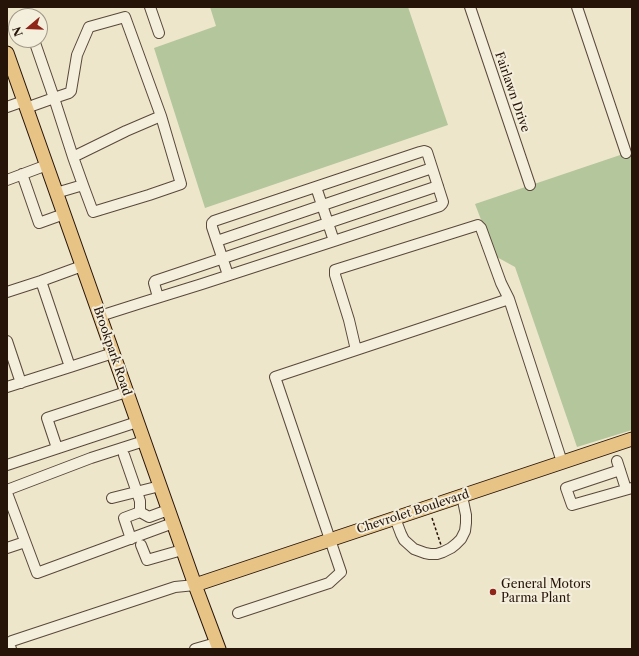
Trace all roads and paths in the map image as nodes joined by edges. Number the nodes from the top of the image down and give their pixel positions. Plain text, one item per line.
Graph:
1 (150, 7) edge
2 (470, 7) edge
3 (576, 7) edge
4 (159, 33) dead end
5 (37, 48) edge
6 (7, 53) edge
7 (54, 98) junction
8 (25, 105) junction
9 (7, 107) edge
10 (161, 116) junction
11 (626, 153) dead end
12 (73, 157) junction
13 (47, 165) junction
14 (432, 168) junction
15 (22, 174) junction
16 (7, 180) edge
17 (82, 185) junction
18 (530, 185) dead end
19 (438, 186) junction
20 (316, 187) junction
21 (56, 193) junction
22 (322, 205) junction
23 (64, 214) junction
24 (328, 223) junction
25 (217, 240) junction
26 (334, 241) junction
27 (222, 258) junction
28 (82, 266) junction
29 (228, 275) junction
30 (41, 281) junction
31 (7, 292) edge
32 (158, 297) junction
33 (509, 298) junction
34 (100, 316) junction
35 (7, 341) edge
36 (356, 350) junction
37 (113, 353) junction
38 (70, 367) junction
39 (21, 383) junction
40 (7, 387) edge
41 (126, 392) junction
42 (137, 422) junction
43 (144, 441) junction
44 (631, 441) edge
45 (57, 448) junction
46 (124, 455) dead end
47 (562, 462) junction
48 (7, 465) edge
49 (160, 486) junction
50 (629, 488) edge
51 (7, 490) edge
52 (137, 492) junction
53 (7, 493) edge
54 (462, 496) junction
55 (112, 498) dead end
56 (168, 510) junction
57 (140, 512) junction
58 (395, 518) junction
59 (432, 518) dead end
60 (173, 523) junction
61 (131, 538) junction
62 (330, 540) junction
63 (25, 542) junction
64 (141, 545) dead end
65 (7, 548) edge
66 (182, 550) junction
67 (443, 552) junction
68 (195, 585) junction
69 (238, 613) dead end
70 (9, 645) edge
71 (217, 646) edge
72 (195, 649) edge

1 - 4 street
2 - 18 street, Fairlawn Drive
3 - 11 street
5 - 7 street
6 - 8 main road, Brookpark Road
7 - 8 street
7 - 10 street
7 - 12 street
8 - 9 street
8 - 13 main road, Brookpark Road
10 - 12 street
10 - 17 street
12 - 17 street
13 - 15 street
13 - 21 main road, Brookpark Road
14 - 19 street
14 - 20 street
14 - 22 street
15 - 16 street
15 - 23 street
17 - 21 street
19 - 24 street
19 - 26 street
20 - 22 street
20 - 25 street
21 - 23 main road, Brookpark Road
22 - 24 street
22 - 25 street
23 - 28 main road, Brookpark Road
24 - 26 street
24 - 27 street
25 - 27 street
26 - 29 street
27 - 29 street
27 - 32 street
28 - 30 street
28 - 34 main road, Brookpark Road
29 - 32 street
30 - 31 street
30 - 38 street
32 - 34 street
33 - 36 street
33 - 36 street
33 - 47 street
34 - 37 main road, Brookpark Road
35 - 39 street
36 - 62 street
37 - 38 street
37 - 41 main road, Brookpark Road
38 - 39 street
39 - 40 street
41 - 42 main road, Brookpark Road
41 - 45 street
42 - 43 main road, Brookpark Road
42 - 45 street
43 - 49 main road, Brookpark Road
43 - 51 street
44 - 47 main road, Chevrolet Boulevard
45 - 48 street
46 - 52 street
47 - 54 main road, Chevrolet Boulevard
49 - 52 street
49 - 56 main road, Brookpark Road
50 - 50 street
52 - 55 street
52 - 57 street
53 - 63 street
54 - 58 main road, Chevrolet Boulevard
54 - 67 street
56 - 57 street
56 - 60 main road, Brookpark Road
57 - 61 street
58 - 62 main road, Chevrolet Boulevard
58 - 67 street
59 - 67 path
60 - 61 street
60 - 66 main road, Brookpark Road
61 - 63 street
62 - 68 main road, Chevrolet Boulevard
62 - 69 street
63 - 65 street
64 - 66 street
66 - 68 main road, Brookpark Road
68 - 70 street
68 - 71 main road, Brookpark Road
71 - 72 street

